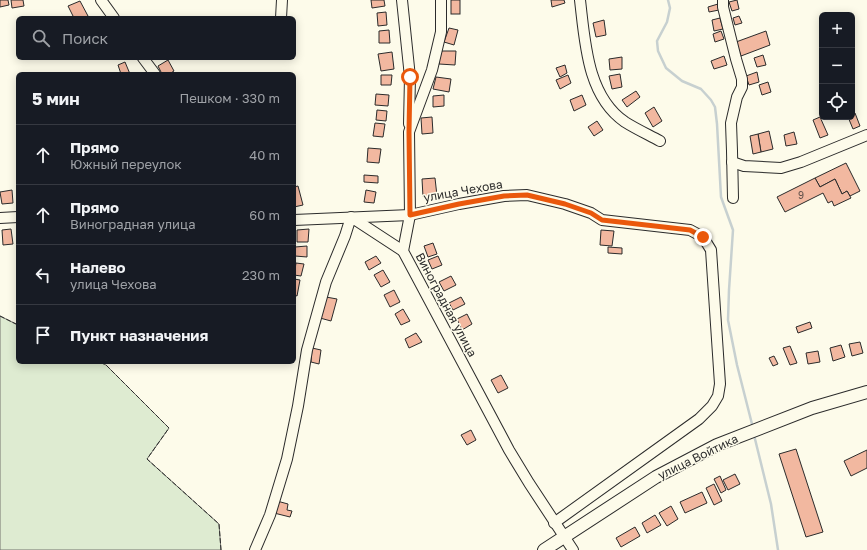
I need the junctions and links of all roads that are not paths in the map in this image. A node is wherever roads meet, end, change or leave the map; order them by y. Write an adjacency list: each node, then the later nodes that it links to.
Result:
1 (101, 0): 7 (street)
2 (282, 0): 8 (street)
3 (402, 0): 11 (street)
4 (441, 0): 11 (street, Виноградная улица)
5 (580, 0): 13 (street)
6 (723, 0): 14 (street)
7 (113, 16)
8 (281, 16)
9 (144, 60): 10 (street)
10 (154, 72)
11 (409, 132): 16 (street, Виноградная улица)
12 (867, 135): 14 (street)
13 (660, 141)
14 (732, 162): 15 (street)
15 (733, 198)
16 (410, 215): 18 (street, улица Чехова); 21 (street, Виноградная улица); 23 (street, улица Чехова)
17 (16, 217): 19 (street)
18 (350, 217): 20 (street, улица Чехова); 21 (street); 25 (street)
19 (0, 218)
20 (296, 220)
21 (403, 251): 23 (street, Виноградная улица)
22 (867, 392): 24 (main road, улица Войтика)
23 (554, 523): 24 (street, Виноградная улица)
24 (563, 537): 26 (main road, улица Войтика); 27 (street, Виноградная улица)
25 (255, 550)
26 (544, 550)
27 (573, 550)

